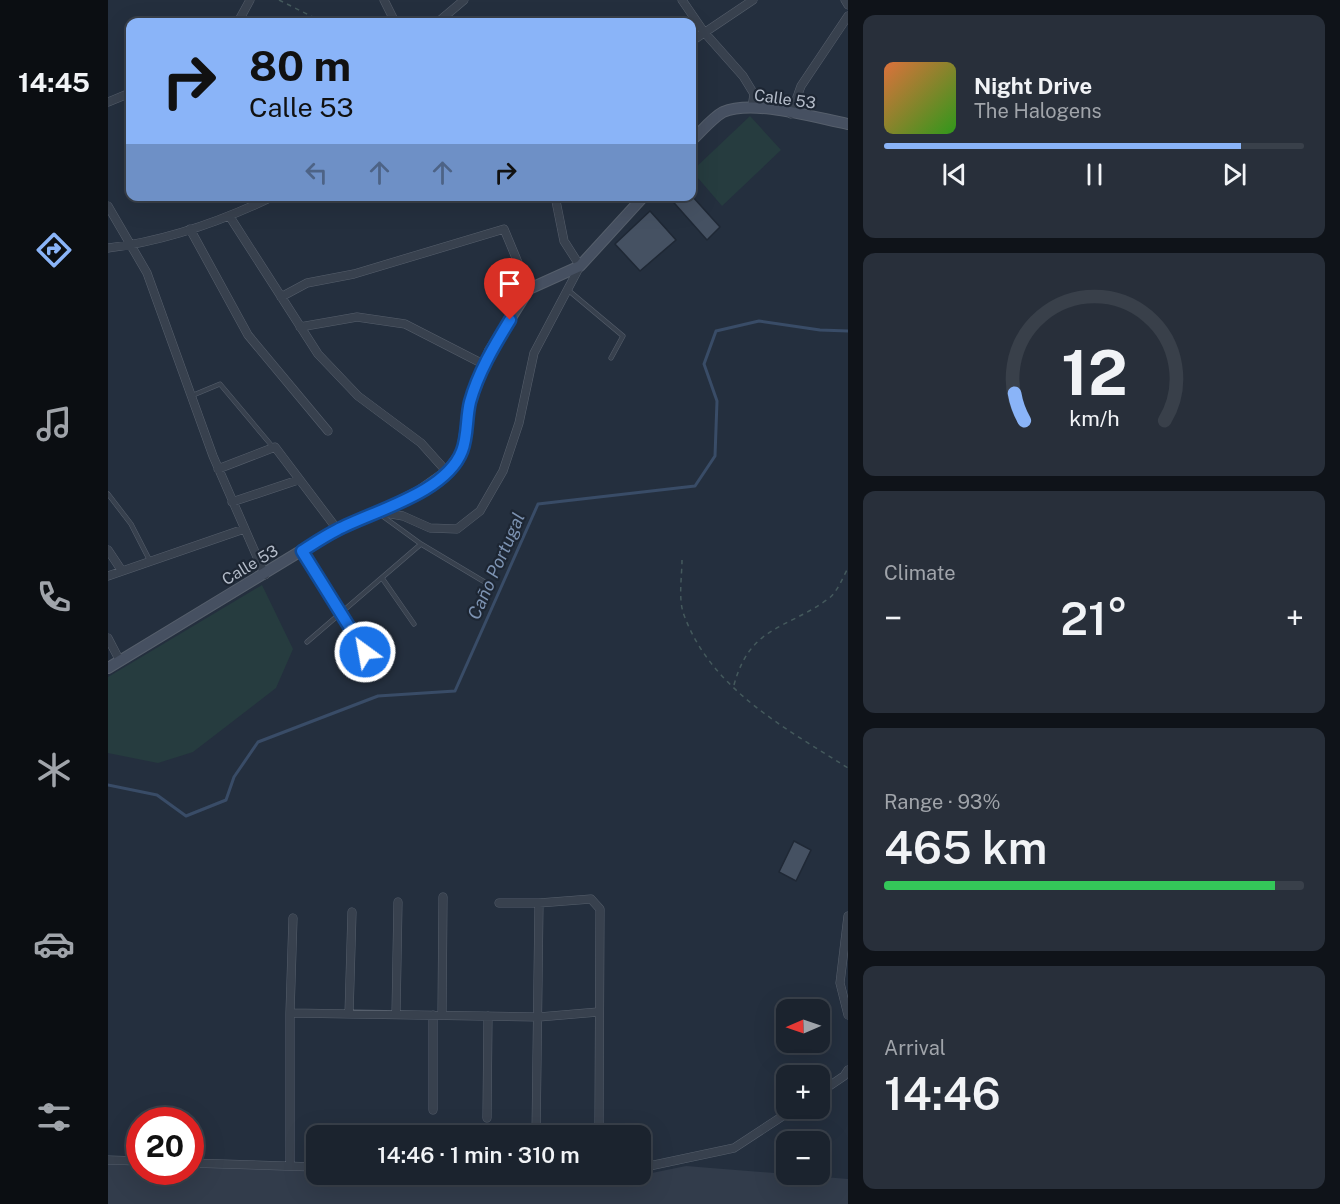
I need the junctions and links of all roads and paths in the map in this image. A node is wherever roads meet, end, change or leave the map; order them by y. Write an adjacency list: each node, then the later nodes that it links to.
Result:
1 (250, 0): 10 (street)
2 (279, 0): 11 (path)
3 (384, 0): 12 (street)
4 (682, 0): 14 (street)
5 (753, 0): 16 (street)
6 (845, 0): 8 (street)
7 (461, 1): 13 (street)
8 (848, 5)
9 (848, 16): 21 (street)
10 (240, 18)
11 (315, 18)
12 (393, 18)
13 (442, 18)
14 (694, 18)
15 (696, 20): 16 (street)
16 (704, 32): 17 (street); 20 (street)
17 (696, 38)
18 (126, 95): 19 (street)
19 (108, 102)
20 (752, 108): 21 (street, Calle 53); 23 (street, Calle 53)
21 (791, 114): 22 (street, Calle 53)
22 (848, 124)
23 (696, 136)
24 (264, 201): 28 (street)
25 (556, 201): 32 (street)
26 (639, 201): 32 (street)
27 (108, 206): 30 (street)
28 (230, 217): 29 (street); 35 (street)
29 (190, 229): 30 (street); 40 (street)
30 (132, 245): 31 (street); 39 (street)
31 (108, 248)
32 (580, 266): 33 (street); 34 (street)
33 (529, 289): 35 (street); 38 (street, Calle 53)
34 (567, 289): 37 (lane); 47 (street)
35 (281, 297): 36 (street)
36 (300, 327): 38 (street); 43 (street)
37 (610, 358)
38 (485, 365): 43 (street, Calle 53)
39 (191, 396): 41 (lane); 42 (street)
40 (328, 431)
41 (272, 446): 42 (street); 44 (street)
42 (218, 469): 46 (street)
43 (447, 472): 47 (street, Calle 53)
44 (298, 480): 46 (street); 49 (street)
45 (108, 494): 54 (lane)
46 (232, 502): 48 (street)
47 (379, 512): 49 (street, Calle 53); 50 (lane)
48 (244, 529): 54 (street); 57 (street)
49 (337, 529): 52 (street, Calle 53)
50 (421, 544): 59 (lane); 60 (lane)
51 (108, 550): 56 (street)
52 (302, 551): 57 (street, Calle 53); 61 (lane)
53 (682, 560): 68 (path)
54 (150, 562): 56 (street)
55 (848, 568): 68 (path)
56 (122, 571): 58 (street)
57 (265, 575): 66 (street, Calle 53)
58 (108, 576)
59 (382, 578): 61 (lane); 62 (lane)
60 (488, 584)
61 (340, 614): 64 (lane); 65 (lane)
62 (414, 624)
63 (108, 638): 66 (street)
64 (307, 642)
65 (365, 652)
66 (120, 661): 67 (street, Calle 53)
67 (108, 668)
68 (734, 686): 69 (path)
69 (848, 768)
70 (443, 897): 81 (street)
71 (398, 902): 80 (street)
72 (499, 903): 73 (street)
73 (539, 903): 78 (street); 84 (street)
74 (352, 912): 79 (street)
75 (848, 916): 82 (street)
76 (293, 918): 77 (street)
77 (290, 1012): 79 (street); 95 (street)
78 (598, 1012): 84 (street); 90 (street)
79 (349, 1014): 80 (street)
80 (396, 1014): 81 (street)
81 (438, 1015): 83 (street); 87 (street)
82 (848, 1015)
83 (488, 1016): 84 (street); 88 (street)
84 (539, 1017): 91 (street)
85 (848, 1070): 86 (street)
86 (830, 1086)
87 (433, 1110)
88 (487, 1118)
89 (778, 1119): 96 (street)
90 (599, 1124)
91 (536, 1125)
92 (108, 1160): 93 (street)
93 (126, 1161)
94 (204, 1163): 95 (street)
95 (290, 1166): 97 (street)
96 (651, 1166)
97 (306, 1167)

